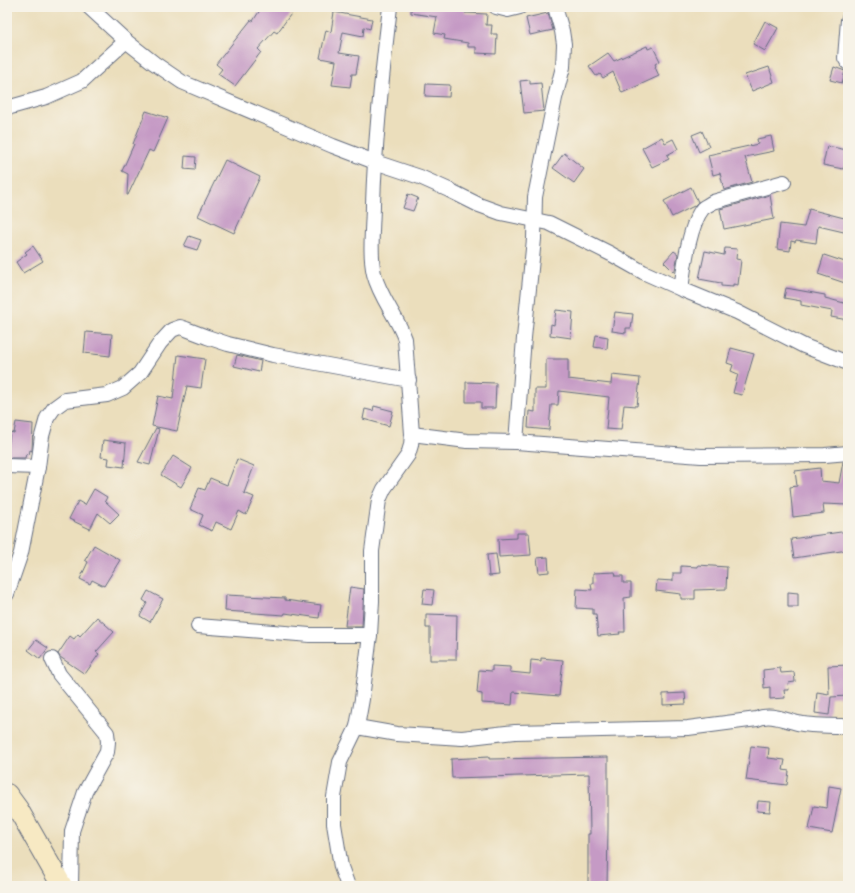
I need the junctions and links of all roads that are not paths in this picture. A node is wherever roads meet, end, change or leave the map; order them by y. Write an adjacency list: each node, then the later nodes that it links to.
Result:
1 (89, 7): 7 (street)
2 (390, 7): 10 (street)
3 (496, 7): 4 (street)
4 (520, 7)
5 (556, 7): 12 (street)
6 (848, 20): 8 (street)
7 (126, 41): 9 (street); 10 (street)
8 (848, 63)
9 (7, 108)
10 (374, 162): 12 (street); 15 (street)
11 (784, 182): 13 (street)
12 (534, 219): 13 (street); 17 (street)
13 (681, 289): 14 (street)
14 (848, 363)
15 (409, 380): 16 (street); 20 (street)
16 (412, 434): 17 (street); 23 (street)
17 (516, 442): 18 (street)
18 (848, 453)
19 (7, 466): 20 (street)
20 (38, 467): 21 (street)
21 (7, 594)
22 (198, 626): 23 (street)
23 (370, 635): 26 (street)
24 (52, 659): 29 (street)
25 (848, 726): 26 (street)
26 (357, 727): 30 (street)
27 (7, 794): 28 (street)
28 (62, 886)
29 (70, 886)
30 (348, 886)

